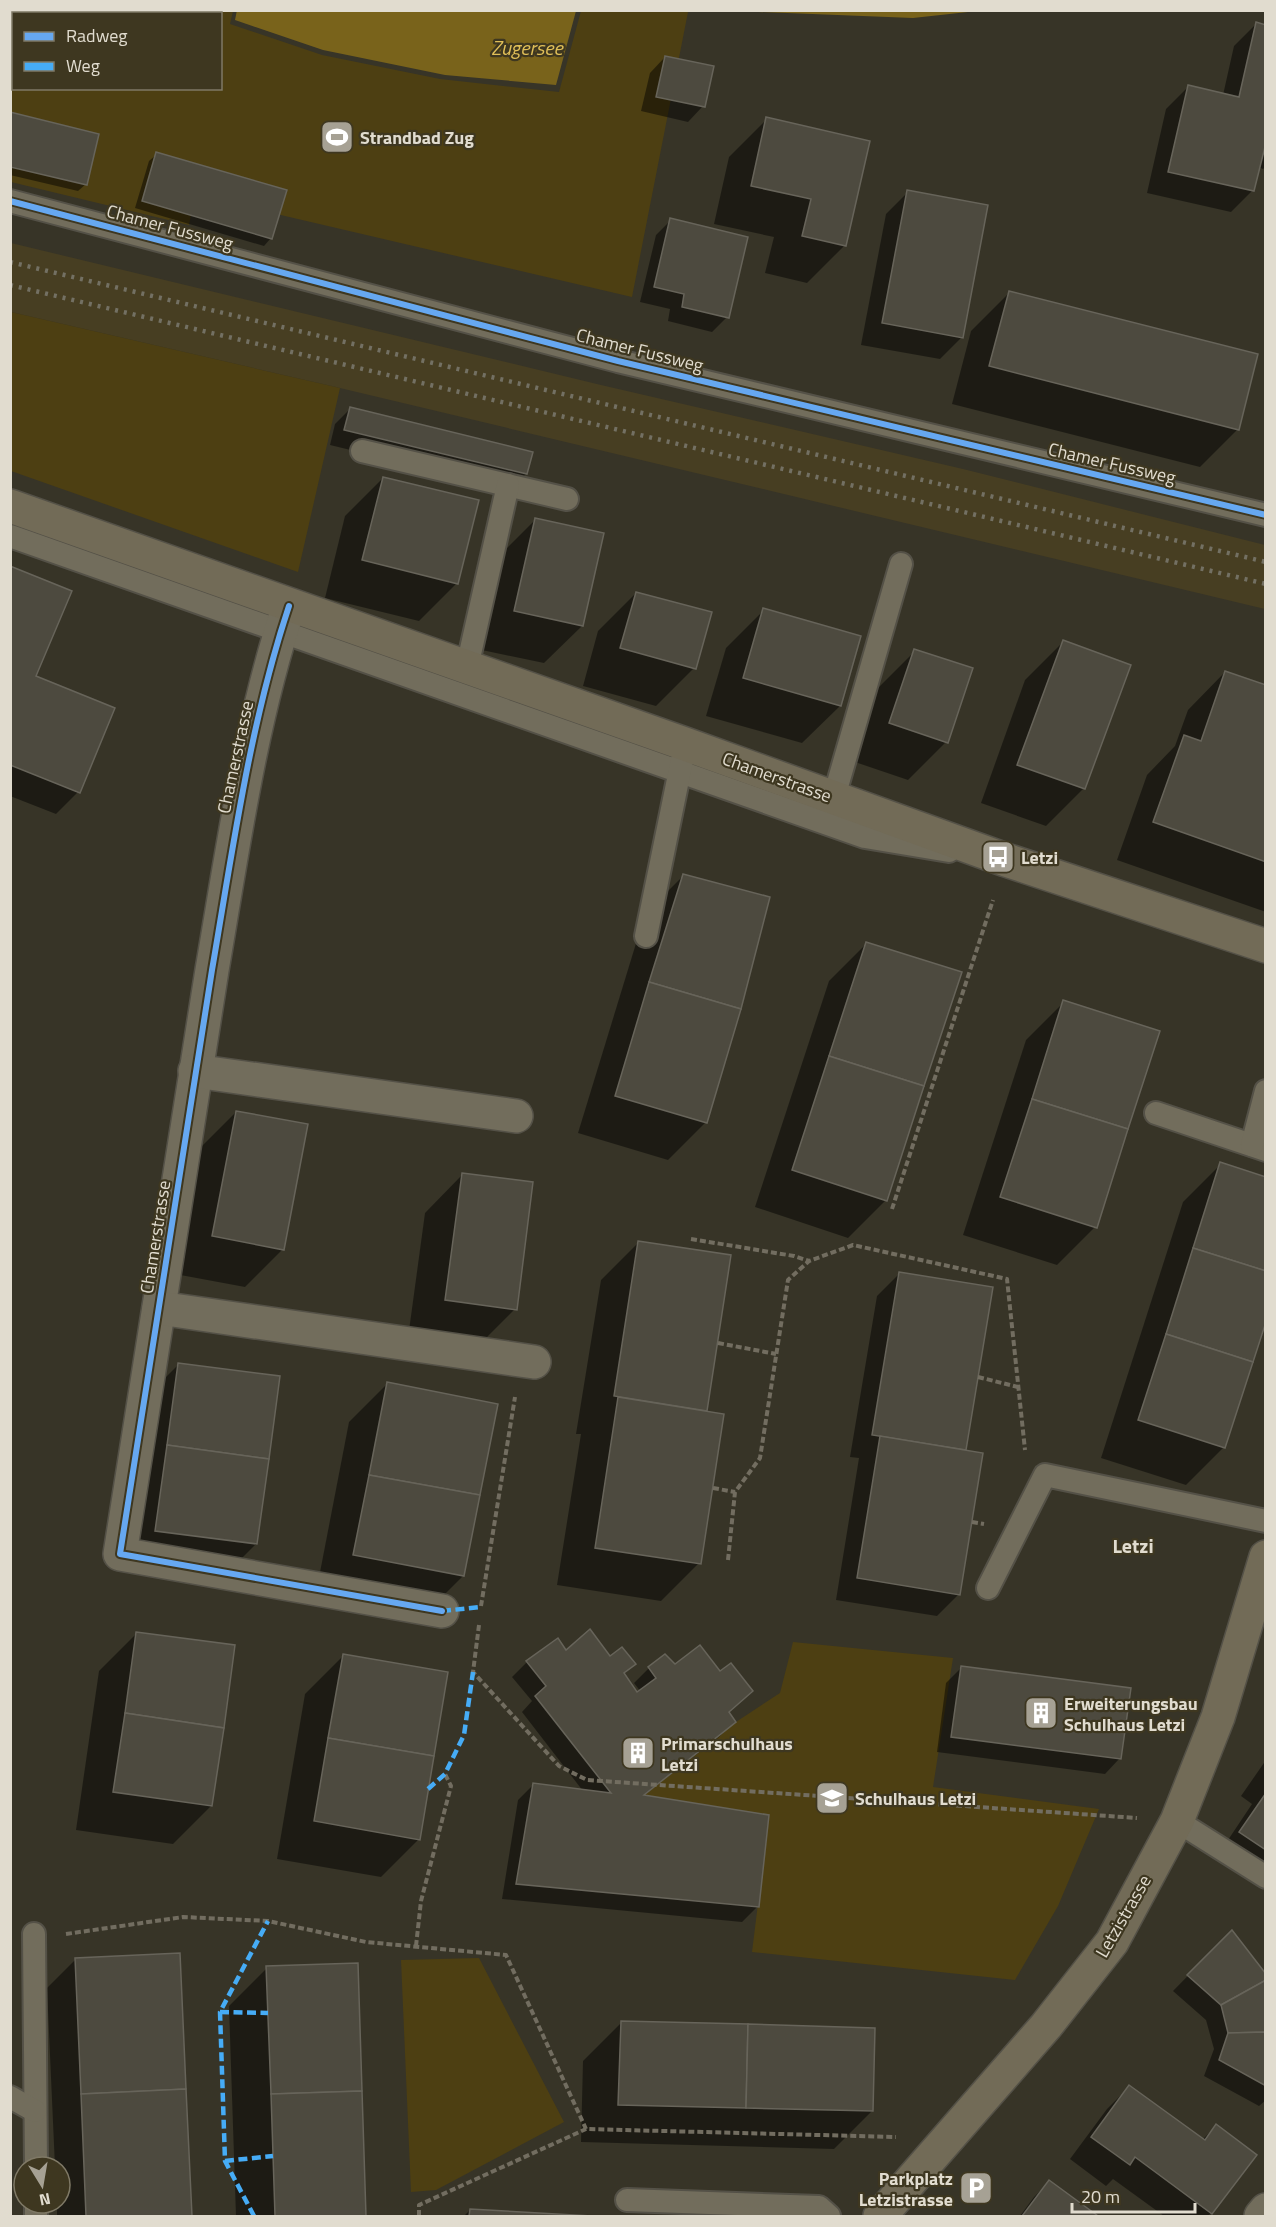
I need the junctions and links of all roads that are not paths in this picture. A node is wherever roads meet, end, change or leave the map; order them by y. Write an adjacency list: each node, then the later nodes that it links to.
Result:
1 (10, 201): 6 (lane, Chamer Fussweg)
2 (362, 452): 3 (lane)
3 (508, 485): 4 (lane); 10 (lane)
4 (567, 499)
5 (10, 506): 9 (main road, Chamerstrasse)
6 (1266, 515)
7 (10, 536): 9 (lane)
8 (901, 564): 12 (lane)
9 (285, 619): 10 (main road, Chamerstrasse); 11 (lane); 16 (street, Chamerstrasse)
10 (466, 667): 11 (main road, Chamerstrasse)
11 (682, 759): 12 (main road, Chamerstrasse); 13 (lane); 14 (lane)
12 (834, 798): 13 (main road, Chamerstrasse)
13 (1006, 860): 15 (main road, Chamerstrasse)
14 (646, 936)
15 (1266, 946)
16 (195, 1071): 19 (street); 21 (street, Chamerstrasse)
17 (1266, 1091): 20 (lane)
18 (1156, 1113): 20 (lane)
19 (516, 1116)
20 (1259, 1147)
21 (159, 1308): 22 (street, Chamerstrasse); 26 (street, Chamerstrasse)
22 (527, 1362)
23 (1266, 1521): 25 (lane)
24 (1266, 1557): 27 (main road, Letzistrasse)
25 (988, 1588)
26 (442, 1611)
27 (1177, 1821): 28 (lane); 36 (main road, Letzistrasse)
28 (1266, 1877)
29 (34, 1934): 31 (lane)
30 (10, 2097): 31 (lane)
31 (36, 2111): 32 (lane)
32 (36, 2155)
33 (627, 2200): 35 (lane)
34 (1266, 2210): 37 (street)
35 (829, 2217)
36 (880, 2217)
37 (1261, 2217)

